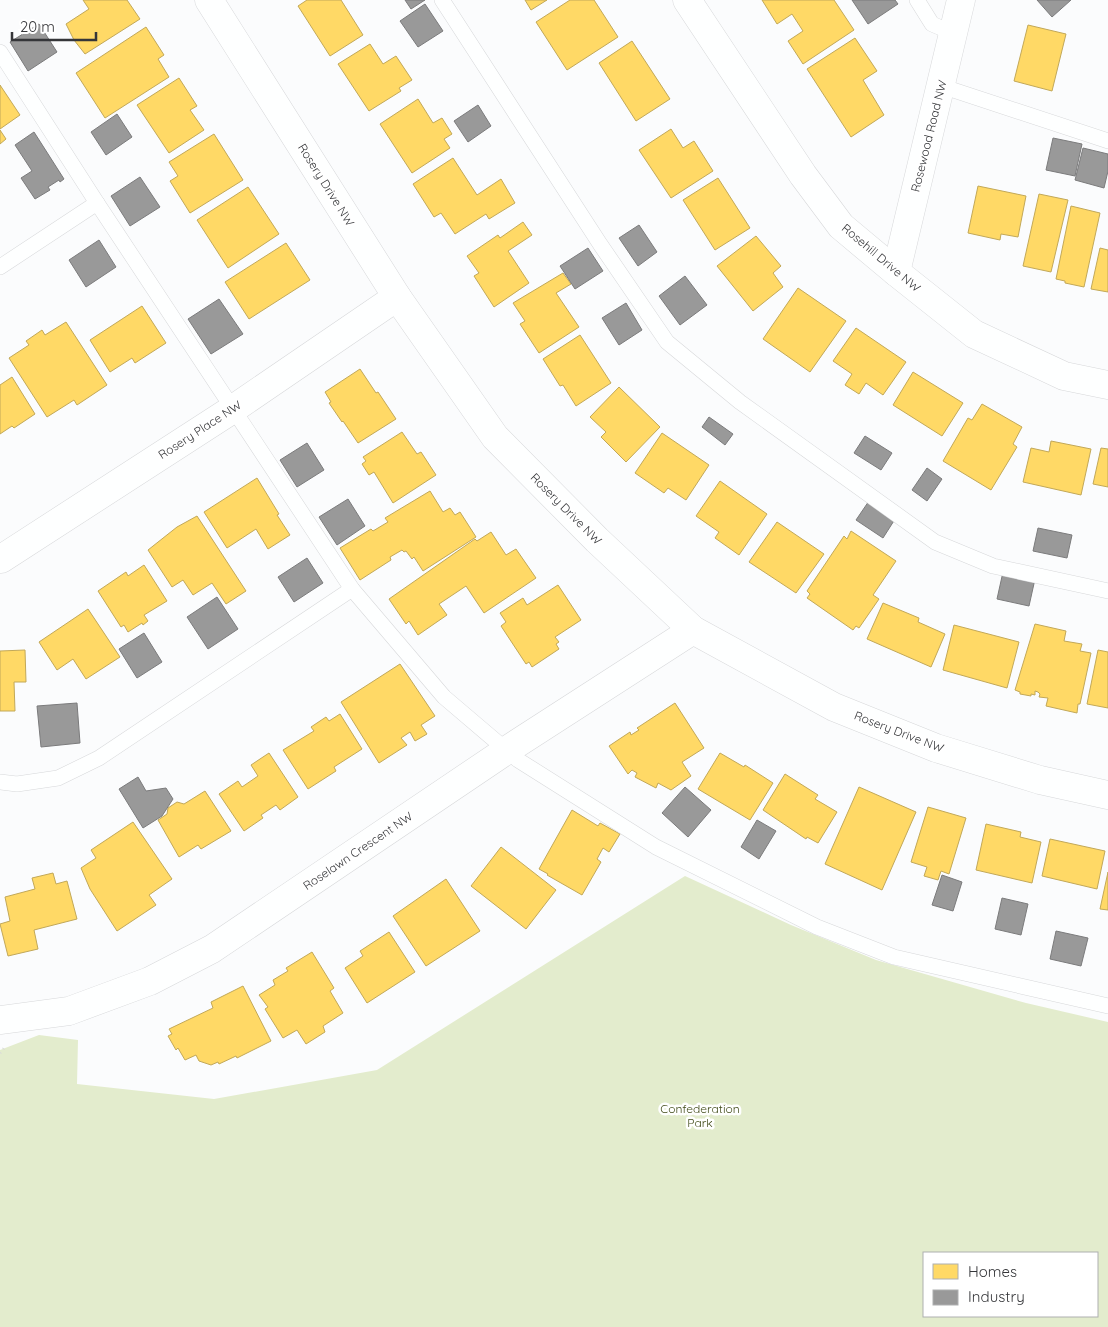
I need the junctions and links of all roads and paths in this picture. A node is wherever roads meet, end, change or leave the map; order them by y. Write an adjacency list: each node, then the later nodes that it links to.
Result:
1 (209, 0): 13 (street, Rosery Drive NW)
2 (442, 0): 18 (lane)
3 (687, 0): 12 (street, Rosehill Drive NW)
4 (916, 0): 6 (lane)
5 (962, 0): 6 (street, Rosewood Road NW)
6 (954, 33): 8 (street, Rosewood Road NW)
7 (0, 52): 10 (lane)
8 (941, 86): 9 (lane); 12 (street, Rosewood Road NW)
9 (1108, 141)
10 (97, 203): 11 (lane); 15 (lane)
11 (0, 267)
12 (896, 272): 14 (street, Rosehill Drive NW)
13 (397, 297): 15 (street, Rosery Place NW); 19 (street, Rosery Drive NW)
14 (1108, 385)
15 (234, 409): 16 (street, Rosery Place NW); 17 (lane)
16 (0, 559)
17 (352, 589): 20 (lane); 21 (lane)
18 (1108, 591)
19 (694, 630): 20 (street, Roselawn Crescent NW); 22 (street, Rosery Drive NW)
20 (507, 750): 23 (lane); 24 (street, Roselawn Crescent NW)
21 (0, 782)
22 (1108, 795)
23 (1108, 1006)
24 (0, 1020)

